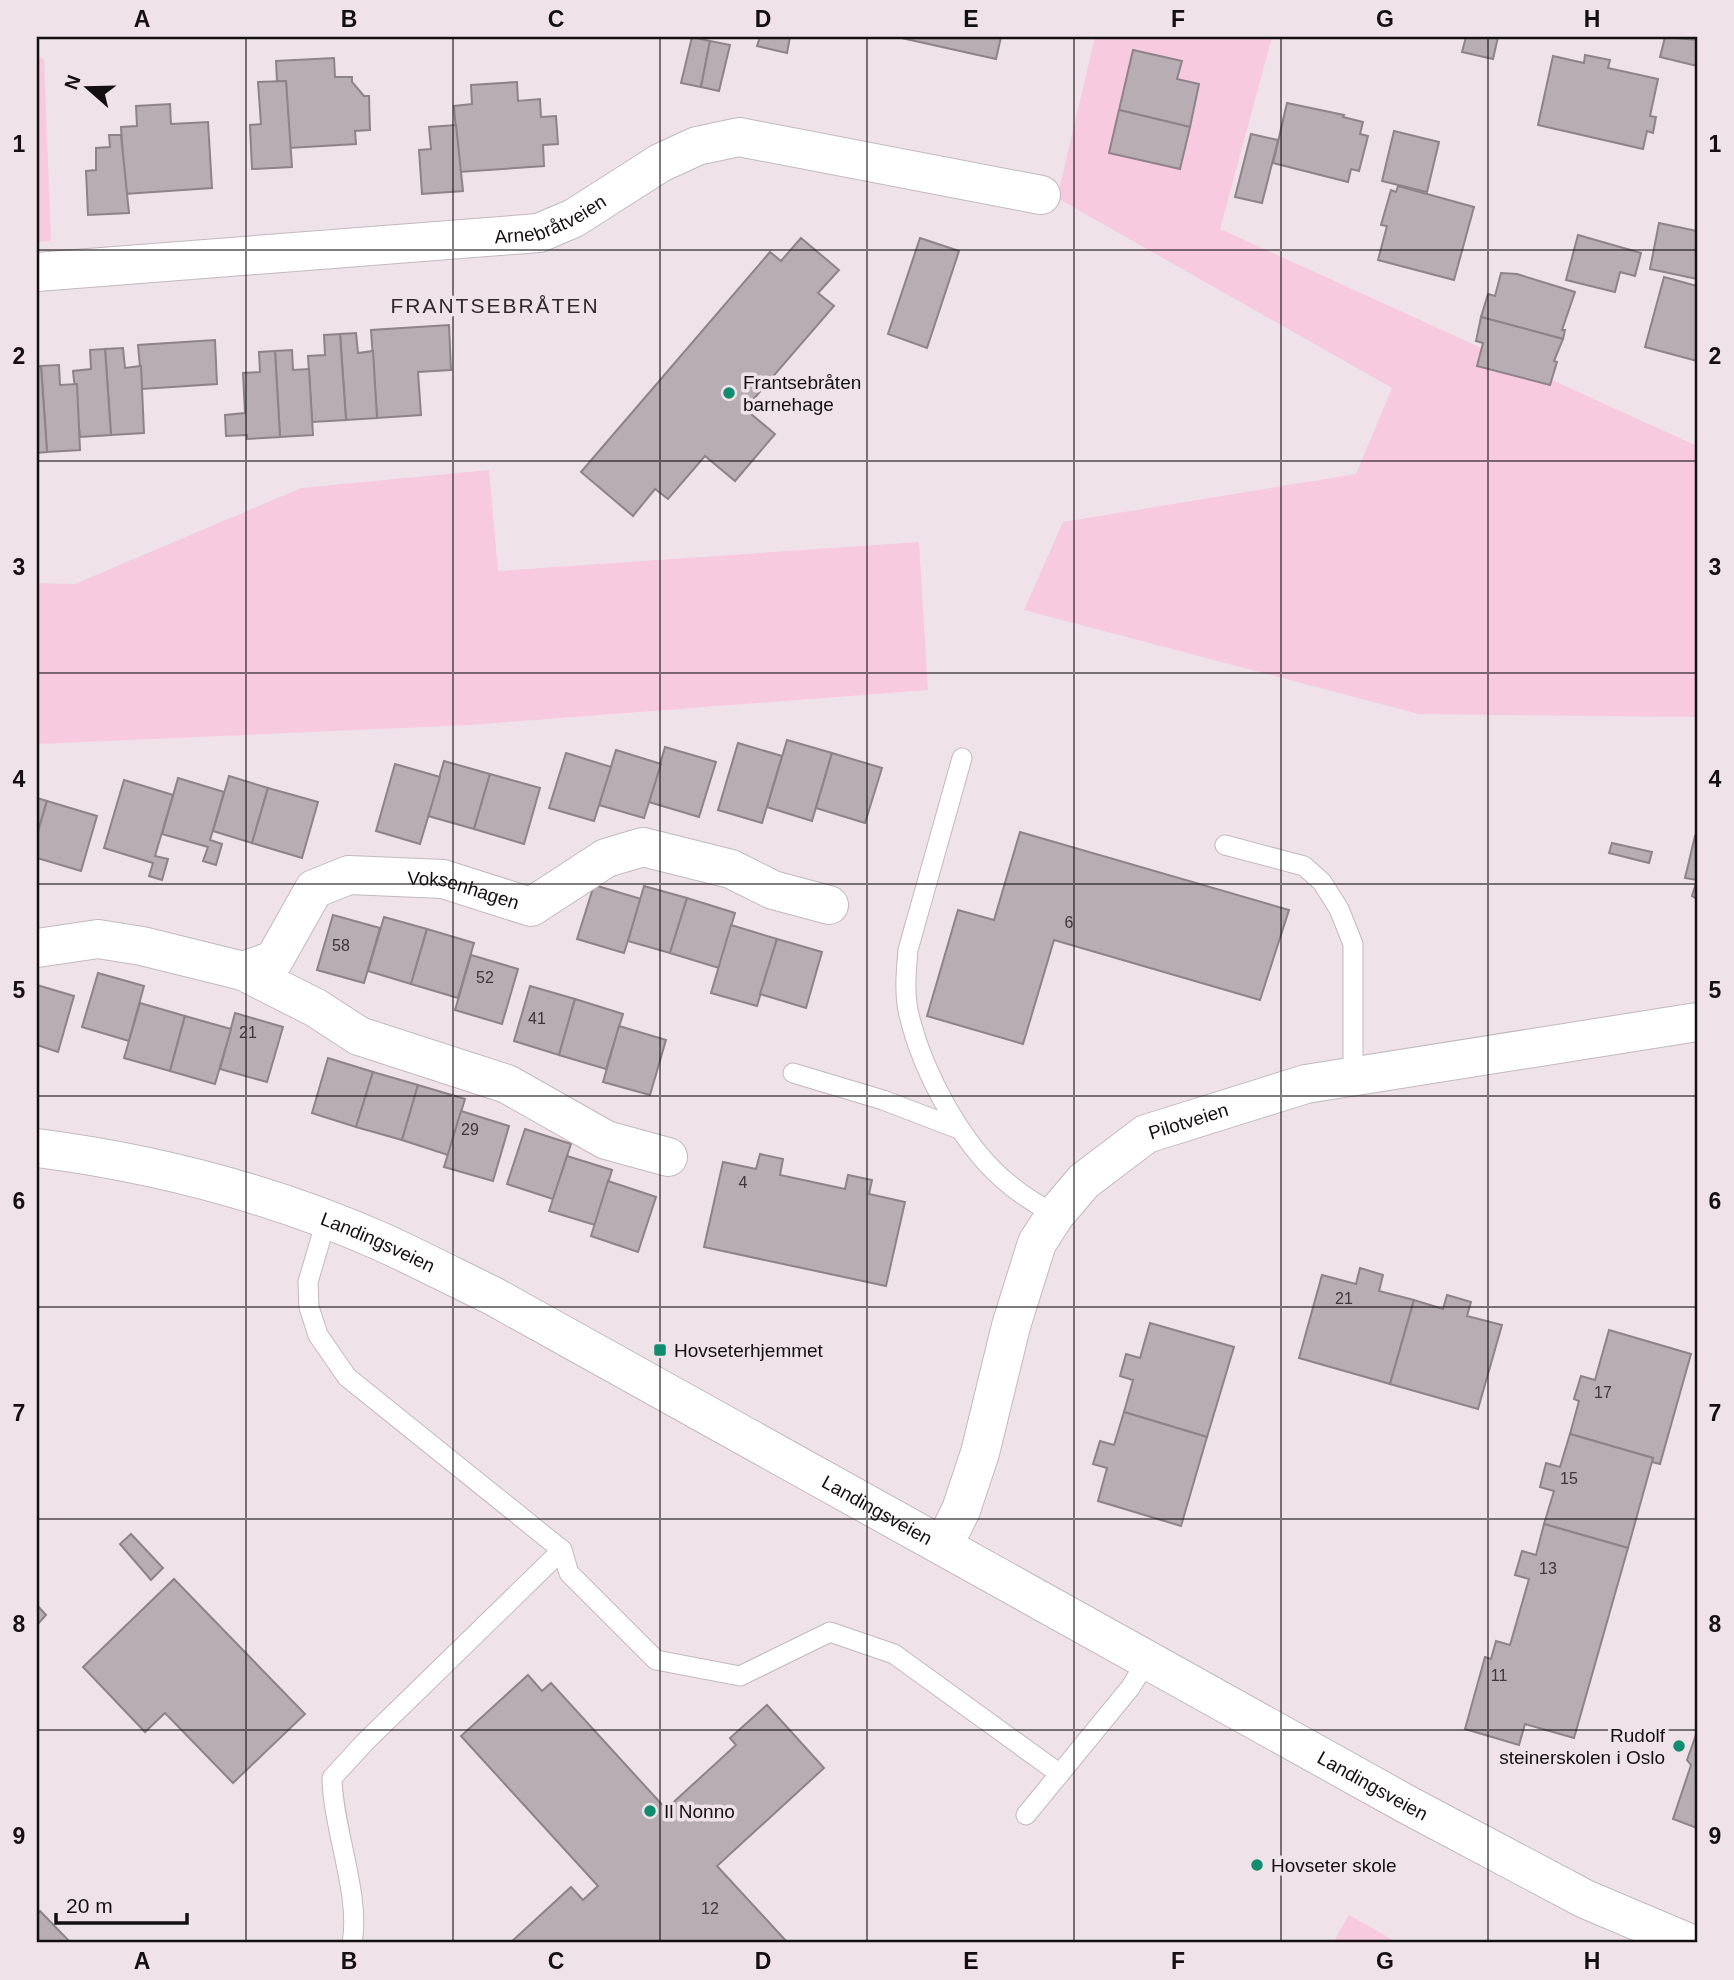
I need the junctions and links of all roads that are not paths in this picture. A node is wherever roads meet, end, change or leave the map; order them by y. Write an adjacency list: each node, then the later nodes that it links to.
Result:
1 (1041, 195): 2 (street, Arnebråtveien)
2 (37, 272)
3 (962, 758): 11 (lane)
4 (1225, 845): 10 (lane)
5 (829, 905): 7 (street, Voksenhagen)
6 (37, 948): 7 (street)
7 (243, 971): 13 (street)
8 (1697, 1022): 10 (street, Pilotveien)
9 (793, 1073): 11 (lane)
10 (1353, 1076): 14 (street, Pilotveien)
11 (959, 1129): 14 (lane)
12 (37, 1148): 15 (street, Landingsveien)
13 (668, 1157)
14 (1055, 1215): 16 (street, Pilotveien)
15 (326, 1221): 16 (street, Landingsveien); 17 (lane)
16 (943, 1546): 18 (street, Landingsveien)
17 (562, 1550): 19 (lane); 21 (lane)
18 (1147, 1661): 19 (lane); 22 (street, Landingsveien)
19 (1060, 1774): 20 (lane)
20 (1026, 1815)
21 (352, 1943)
22 (1689, 1943)

